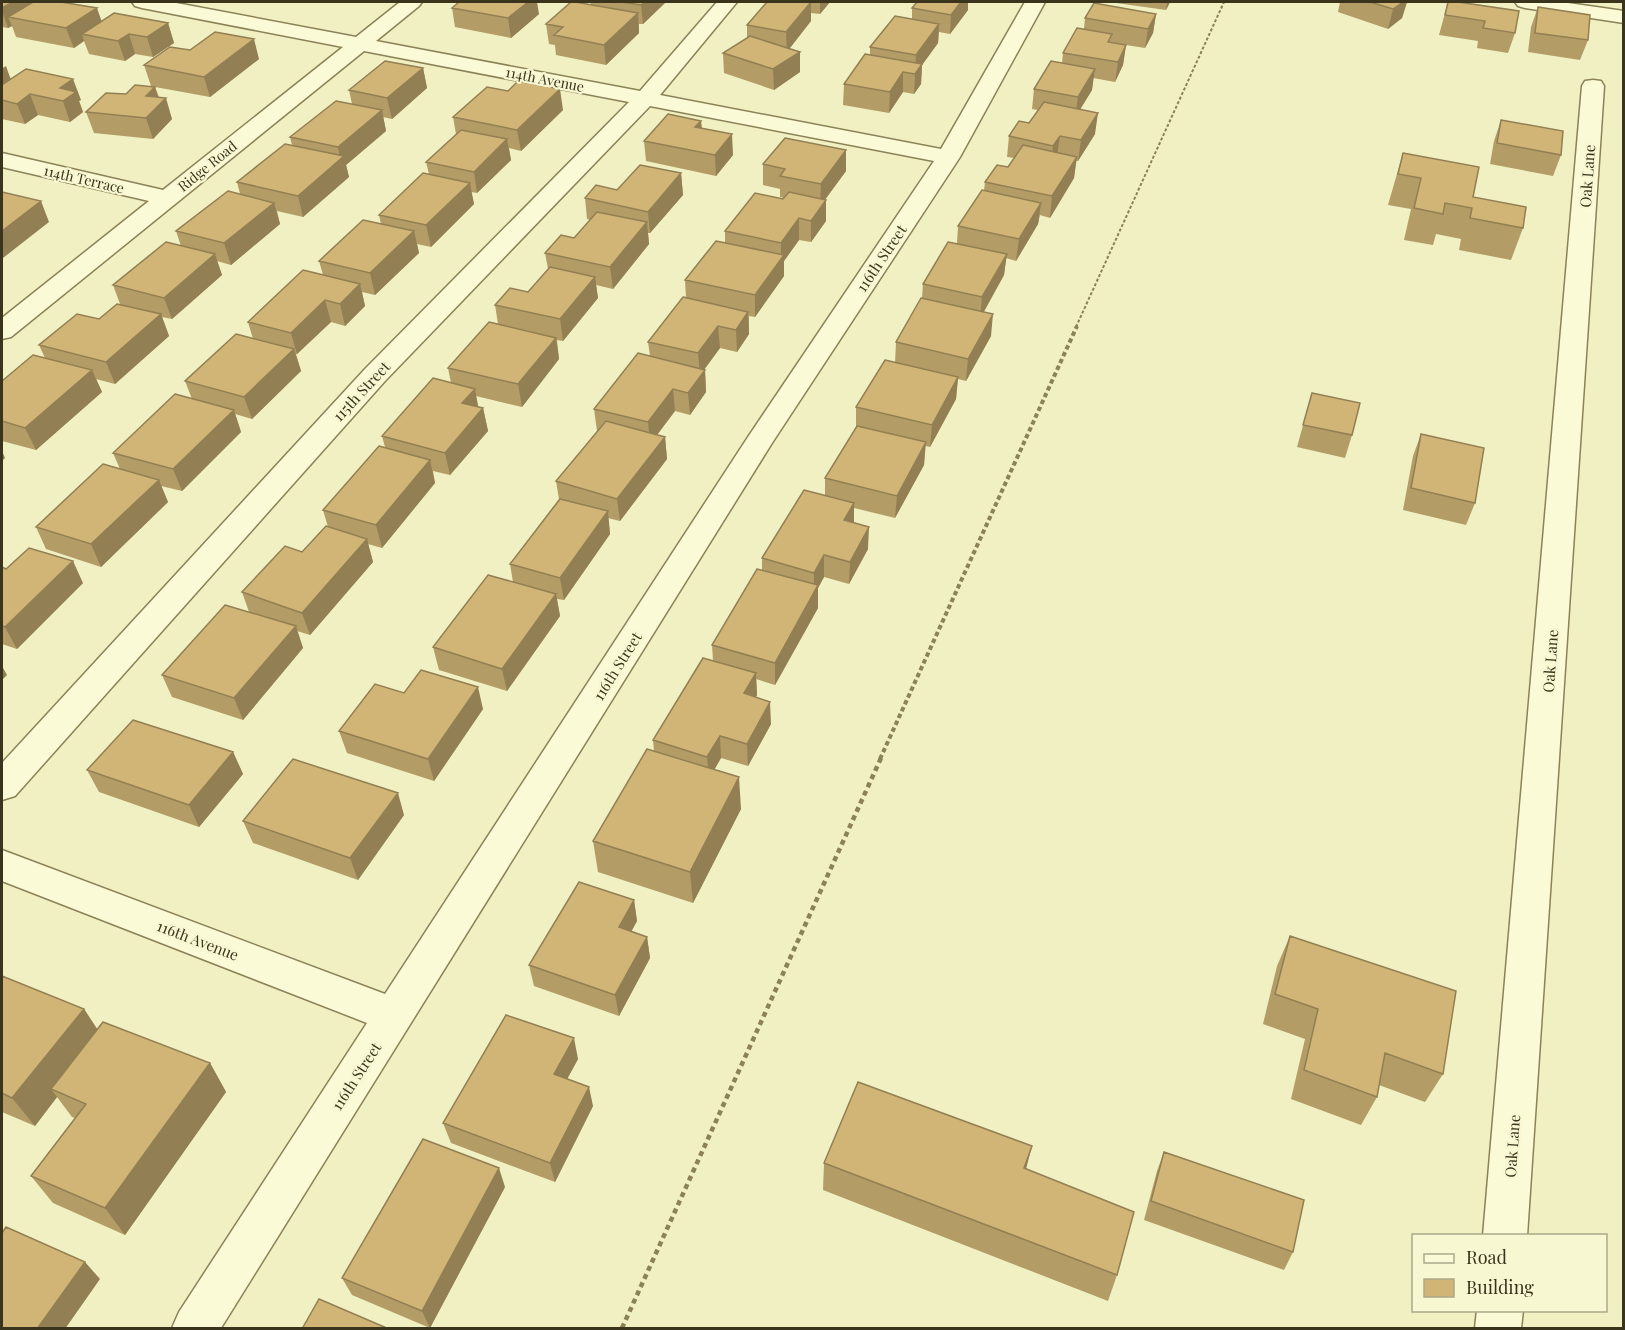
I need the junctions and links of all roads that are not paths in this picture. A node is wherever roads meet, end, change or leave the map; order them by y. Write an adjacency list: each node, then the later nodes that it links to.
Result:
1 (142, 2): 7 (street, 114th Avenue)
2 (412, 2): 7 (street, Ridge Road)
3 (727, 2): 9 (street, 115th Street)
4 (1035, 2): 10 (street, 116th Street)
5 (1525, 2): 6 (street)
6 (1623, 17)
7 (361, 43): 9 (street, 114th Avenue); 12 (street, Ridge Road)
8 (1593, 86): 17 (street, Oak Lane)
9 (645, 99): 10 (street, 114th Avenue); 14 (street, 115th Street)
10 (948, 157): 16 (street, 116th Street)
11 (2, 160): 12 (street, 114th Terrace)
12 (167, 198): 13 (street, Ridge Road)
13 (2, 331)
14 (2, 786)
15 (2, 865): 16 (street, 116th Avenue)
16 (395, 1016): 19 (street, 116th Street)
17 (1505, 1234)
18 (1500, 1312): 20 (street)
19 (195, 1329)
20 (1498, 1329)

